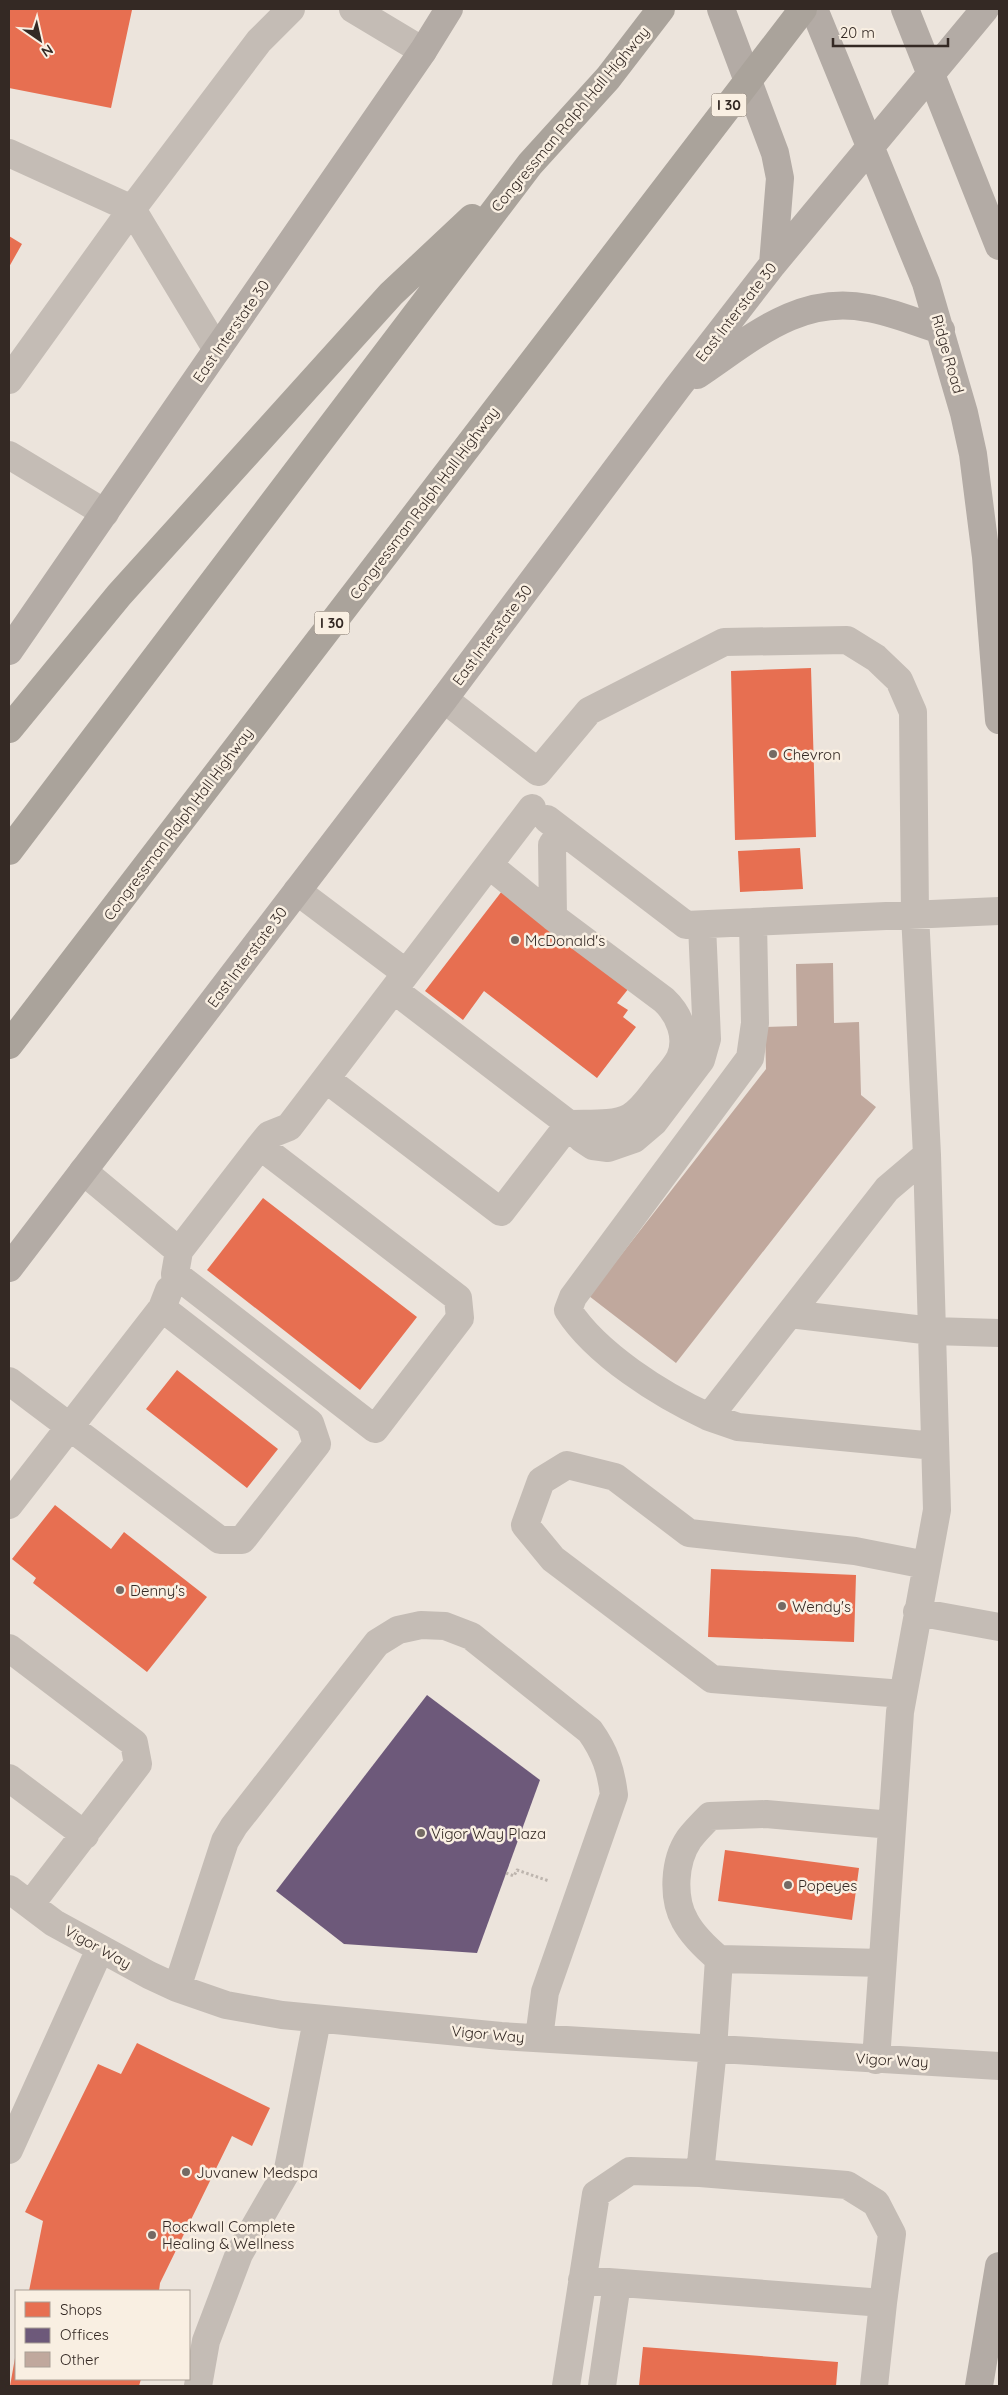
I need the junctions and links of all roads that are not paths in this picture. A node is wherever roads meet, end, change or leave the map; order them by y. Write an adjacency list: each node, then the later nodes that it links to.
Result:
1 (291, 9): 16 (street)
2 (353, 9): 11 (street)
3 (449, 9): 11 (main road, East Interstate 30)
4 (454, 9): 11 (main road)
5 (660, 9): 15 (highway, Congressman Ralph Hall Highway)
6 (721, 9): 18 (main road)
7 (803, 9): 42 (highway, Congressman Ralph Hall Highway / I 30)
8 (814, 9): 13 (main road, Ridge Road)
9 (905, 9): 12 (main road)
10 (985, 9): 12 (main road, East Interstate 30)
11 (423, 51): 20 (main road, East Interstate 30)
12 (930, 73): 13 (main road, East Interstate 30); 17 (main road)
13 (870, 148): 18 (main road, East Interstate 30); 19 (main road, Ridge Road)
14 (9, 153): 16 (street)
15 (530, 164): 29 (highway); 33 (highway, Congressman Ralph Hall Highway)
16 (132, 209): 20 (street); 21 (street)
17 (999, 246)
18 (773, 264): 22 (main road, East Interstate 30)
19 (941, 330): 22 (main road); 24 (main road, Ridge Road)
20 (217, 350): 25 (main road, East Interstate 30)
21 (9, 380)
22 (677, 388): 27 (main road, East Interstate 30)
23 (9, 455): 25 (street)
24 (989, 502): 28 (main road, Ridge Road)
25 (105, 513): 26 (main road, East Interstate 30)
26 (9, 651)
27 (444, 699): 30 (street); 35 (main road, East Interstate 30)
28 (999, 720)
29 (9, 729)
30 (538, 772): 31 (street); 37 (street)
31 (532, 808): 32 (street); 34 (street)
32 (562, 831): 38 (street); 40 (street)
33 (9, 851)
34 (488, 865): 38 (street); 41 (street)
35 (296, 892): 41 (street); 47 (main road, East Interstate 30)
36 (999, 911): 37 (street)
37 (915, 914): 39 (street); 46 (street)
38 (553, 916): 44 (street)
39 (753, 922): 40 (street); 55 (street)
40 (702, 925): 44 (street)
41 (400, 981): 43 (street); 44 (street)
42 (9, 1044)
43 (326, 1079): 44 (street); 45 (street)
44 (569, 1124)
45 (260, 1146): 48 (street); 48 (street)
46 (926, 1155): 51 (street); 52 (street)
47 (83, 1171): 48 (street); 49 (main road, East Interstate 30)
48 (177, 1263): 50 (street)
49 (9, 1268)
50 (162, 1308): 56 (street); 56 (street)
51 (790, 1314): 52 (street); 55 (street)
52 (932, 1331): 53 (street); 57 (street)
53 (999, 1333)
54 (9, 1381): 56 (street)
55 (709, 1417): 57 (street)
56 (70, 1426): 58 (street)
57 (936, 1446): 59 (street)
58 (9, 1505)
59 (926, 1565): 60 (street); 63 (street)
60 (917, 1612): 61 (street); 63 (street)
61 (999, 1627)
62 (9, 1648): 66 (street)
63 (903, 1694): 65 (street)
64 (9, 1778): 66 (street)
65 (892, 1825): 70 (street); 71 (street)
66 (85, 1835): 68 (street)
67 (9, 1888): 68 (street, Vigor Way)
68 (30, 1905): 69 (street, Vigor Way)
69 (100, 1949): 72 (street, Vigor Way); 78 (street)
70 (718, 1959): 71 (street); 75 (street)
71 (882, 1963): 76 (street)
72 (177, 1988): 73 (street, Vigor Way); 74 (street)
73 (318, 2020): 74 (street, Vigor Way); 84 (street)
74 (539, 2038): 75 (street, Vigor Way)
75 (713, 2049): 76 (street, Vigor Way); 79 (street)
76 (876, 2060): 77 (street, Vigor Way)
77 (999, 2066)
78 (9, 2150)
79 (700, 2173): 81 (street); 83 (street)
80 (999, 2266): 88 (main road)
81 (582, 2280): 82 (street); 85 (street)
82 (618, 2283): 83 (street); 86 (street)
83 (883, 2303): 87 (street)
84 (198, 2386)
85 (566, 2386)
86 (602, 2386)
87 (874, 2386)
88 (979, 2386)

